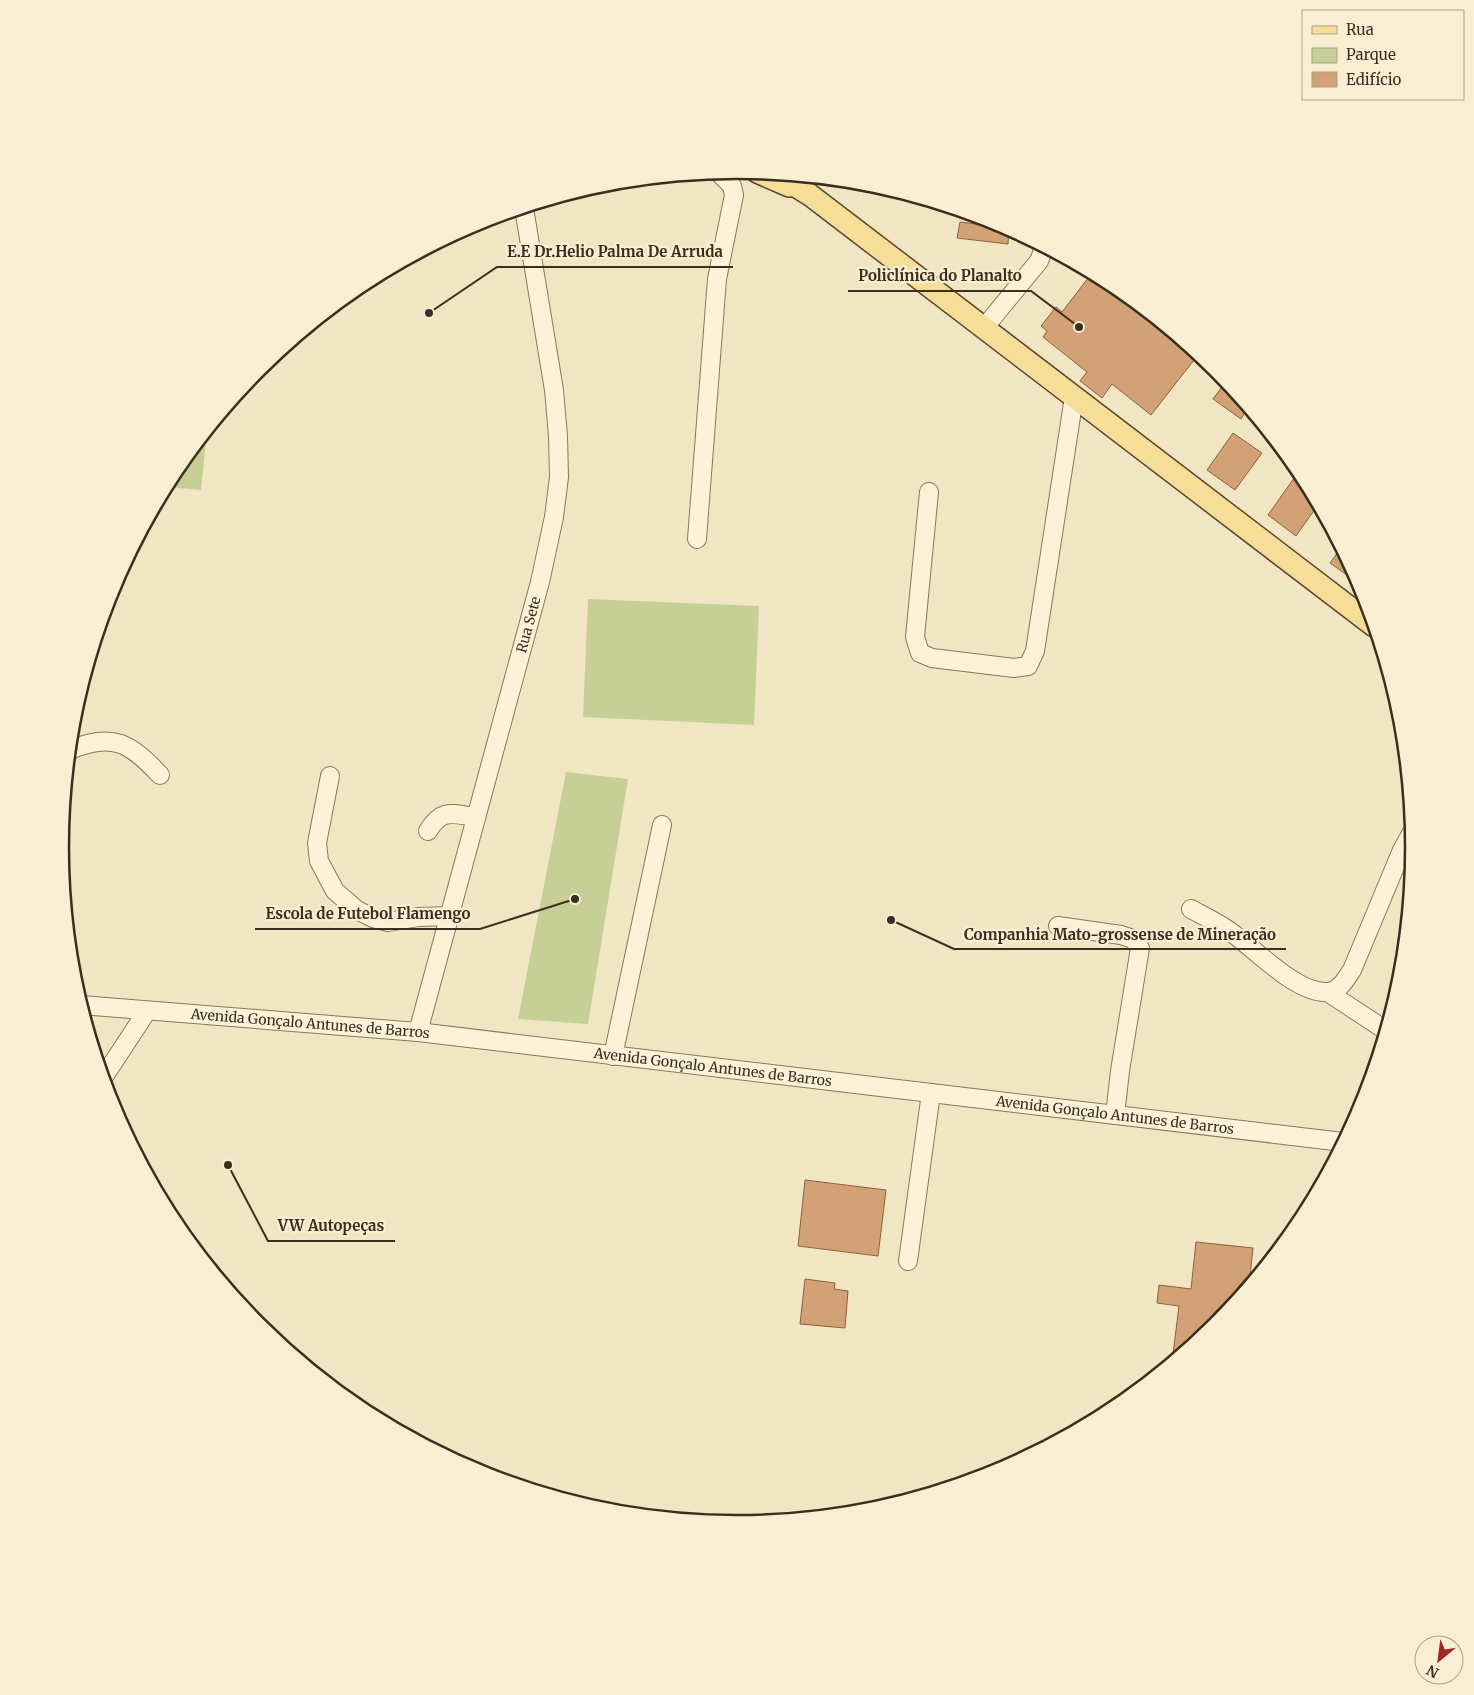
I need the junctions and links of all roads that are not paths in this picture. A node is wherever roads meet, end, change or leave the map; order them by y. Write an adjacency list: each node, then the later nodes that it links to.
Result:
1 (726, 180): 10 (street)
2 (777, 181): 4 (main road)
3 (790, 182): 4 (main road)
4 (810, 195): 7 (main road)
5 (525, 214): 15 (street, Rua Sete)
6 (1042, 253): 7 (street)
7 (984, 328): 8 (main road)
8 (1074, 397): 9 (street); 11 (main road)
9 (929, 492)
10 (697, 539)
11 (1364, 619)
12 (76, 747): 13 (street)
13 (160, 775)
14 (330, 776): 20 (street)
15 (476, 817): 17 (street); 20 (street, Rua Sete)
16 (662, 825): 27 (street)
17 (428, 831)
18 (1405, 861): 22 (street)
19 (1191, 909): 22 (street)
20 (449, 916): 26 (street, Rua Sete)
21 (1058, 926): 30 (street)
22 (1329, 993): 25 (street)
23 (89, 1006): 24 (street, Avenida Gonçalo Antunes de Barros)
24 (147, 1011): 26 (street, Avenida Gonçalo Antunes de Barros); 28 (street)
25 (1380, 1026)
26 (418, 1032): 27 (street, Avenida Gonçalo Antunes de Barros)
27 (613, 1056): 29 (street, Avenida Gonçalo Antunes de Barros)
28 (108, 1071)
29 (931, 1093): 30 (street, Avenida Gonçalo Antunes de Barros); 32 (street)
30 (1115, 1115): 31 (street, Avenida Gonçalo Antunes de Barros)
31 (1337, 1141)
32 (908, 1261)

